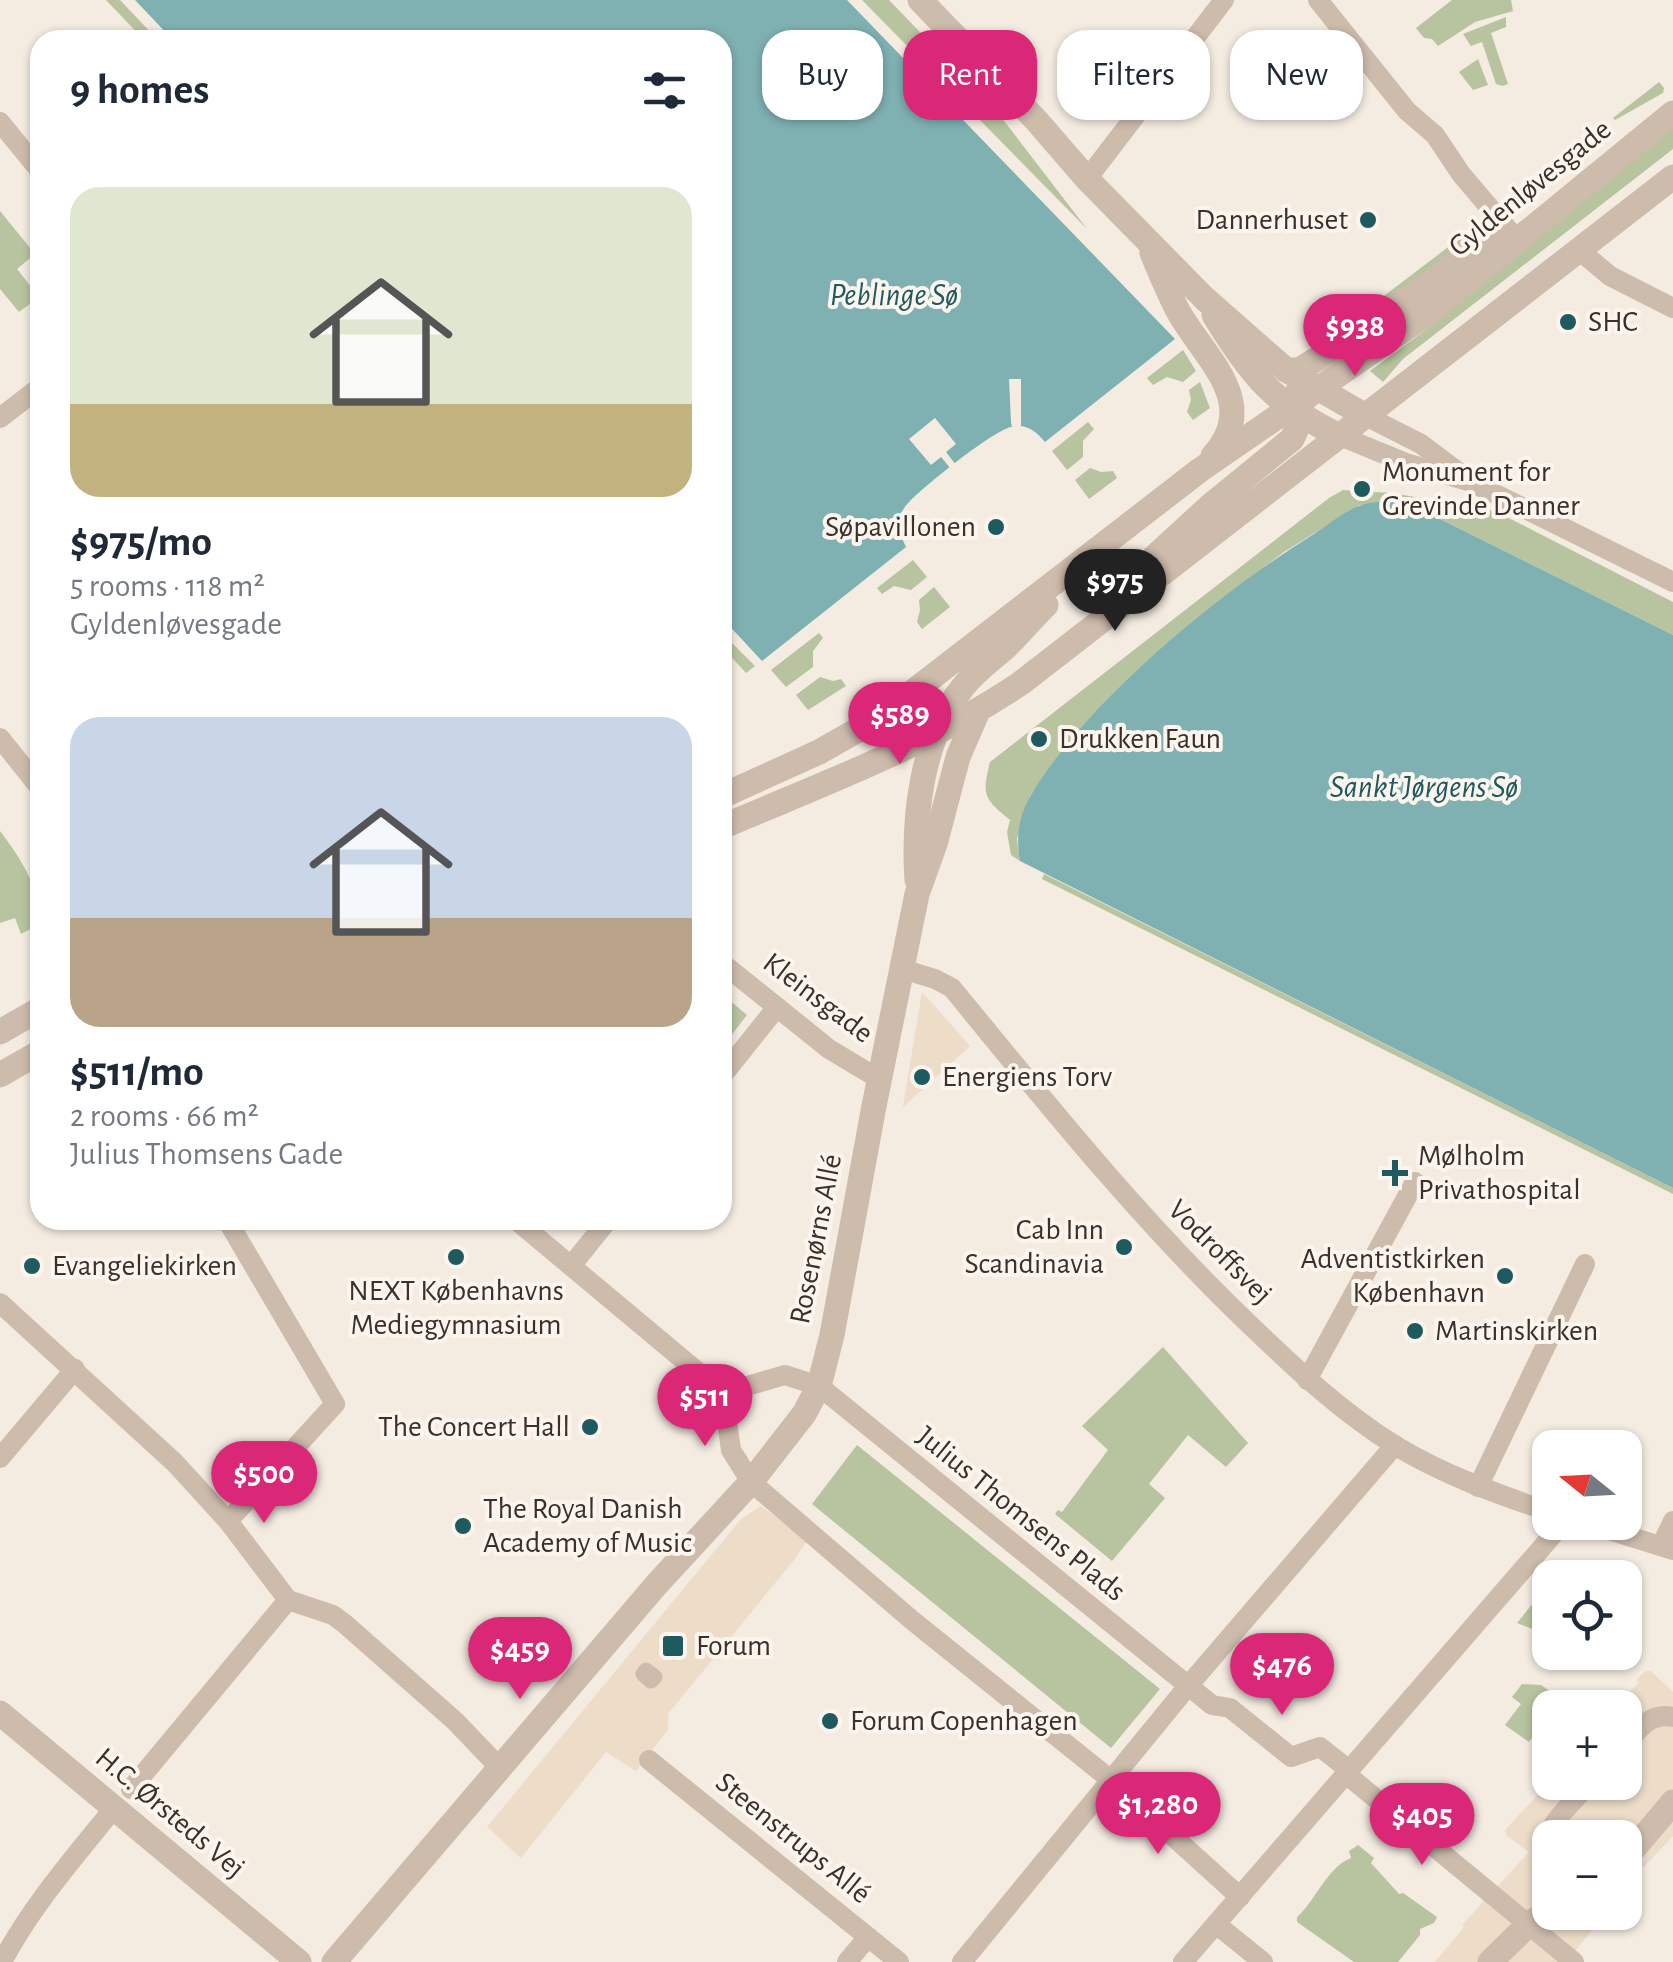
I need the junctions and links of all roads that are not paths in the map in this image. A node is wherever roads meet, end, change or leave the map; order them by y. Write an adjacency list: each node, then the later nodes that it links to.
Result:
1 (920, 0): 8 (street)
2 (1224, 0): 8 (street)
3 (1318, 0): 10 (street)
4 (1673, 113): 10 (street, Gyldenløvesgade)
5 (0, 122): 6 (street)
6 (30, 159)
7 (1673, 177): 11 (street)
8 (1087, 180): 9 (street)
9 (1145, 239): 12 (street); 20 (street)
10 (1517, 240): 14 (street); 16 (street, Gyldenløvesgade)
11 (1579, 250): 13 (street); 17 (street)
12 (1204, 298): 14 (street); 16 (street)
13 (1673, 308)
14 (1286, 370): 16 (street)
15 (30, 395): 18 (street)
16 (1303, 404): 17 (street); 19 (street); 20 (street, Gyldenløvesgade); 24 (street)
17 (1366, 416): 19 (street); 21 (street)
18 (0, 418)
19 (1340, 436): 21 (street); 24 (street)
20 (1200, 470): 22 (street, Gyldenløvesgade)
21 (1471, 482): 23 (street)
22 (1100, 546): 26 (street, Rosenørns Allé); 29 (street, Gyldenløvesgade)
23 (1673, 582)
24 (1064, 650): 25 (street)
25 (977, 714): 26 (street); 31 (street, Rosenørns Allé)
26 (936, 734): 30 (street); 31 (street, Rosenørns Allé)
27 (0, 738): 28 (street)
28 (30, 776)
29 (732, 791)
30 (732, 823)
31 (917, 894): 32 (street, Rosenørns Allé)
32 (902, 969): 40 (street, Rosenørns Allé); 49 (street, Vodroffsvej)
33 (732, 971): 34 (street, Kleinsgade)
34 (776, 1008): 38 (street); 40 (street, Kleinsgade)
35 (30, 1015): 36 (street)
36 (0, 1032)
37 (30, 1058): 39 (street)
38 (732, 1063)
39 (0, 1075)
40 (879, 1079): 50 (street, Rosenørns Allé)
41 (1415, 1182): 49 (street)
42 (234, 1230): 57 (street)
43 (528, 1230): 46 (street)
44 (600, 1230): 46 (street)
45 (1585, 1264): 55 (street)
46 (571, 1266): 51 (street)
47 (0, 1304): 48 (street)
48 (75, 1369): 53 (street); 57 (street)
49 (1307, 1380): 52 (street, Vodroffsvej)
50 (818, 1386): 51 (street); 54 (street, Rosenørns Allé); 63 (street, Julius Thomsens Plads)
51 (724, 1394): 54 (street)
52 (1395, 1445): 55 (street, Vodroffsvej); 63 (street)
53 (0, 1458)
54 (751, 1482): 68 (street, Rosenørns Allé); 70 (street)
55 (1478, 1487): 56 (street, Vodroffsvej)
56 (1532, 1506)
57 (228, 1521): 62 (street)
58 (1673, 1521): 61 (street)
59 (1548, 1540): 69 (street)
60 (1641, 1540): 61 (street)
61 (1667, 1548)
62 (288, 1600): 68 (street); 71 (street)
63 (1188, 1686): 69 (street, Julius Thomsens Plads); 70 (street)
64 (0, 1713): 71 (street, H.C. Ørsteds Vej)
65 (1673, 1717): 66 (street)
66 (1642, 1725)
67 (649, 1760): 81 (street, Steenstrups Allé)
68 (501, 1769): 84 (street, Rosenørns Allé)
69 (1347, 1772): 76 (street); 77 (street)
70 (1110, 1780): 76 (street); 87 (street)
71 (123, 1799): 82 (street); 83 (street, H.C. Ørsteds Vej)
72 (1575, 1800): 74 (street)
73 (1673, 1802): 75 (street)
74 (1558, 1820)
75 (1642, 1839)
76 (1240, 1897): 78 (street)
77 (1532, 1911)
78 (1216, 1924): 88 (street); 89 (street)
79 (1532, 1924): 90 (street)
80 (1550, 1930): 91 (street)
81 (868, 1936): 85 (street); 86 (street, Steenstrups Allé)
82 (2, 1962)
83 (299, 1962)
84 (334, 1962)
85 (847, 1962)
86 (899, 1962)
87 (962, 1962)
88 (1183, 1962)
89 (1263, 1962)
90 (1490, 1962)
91 (1574, 1962)

